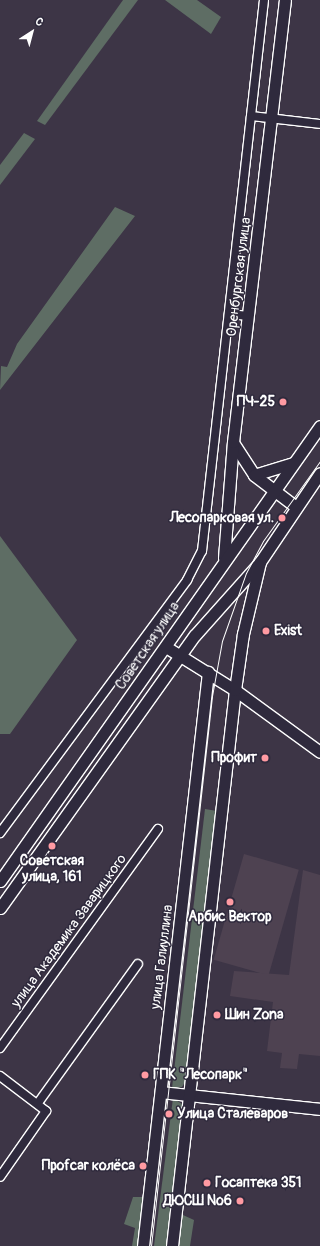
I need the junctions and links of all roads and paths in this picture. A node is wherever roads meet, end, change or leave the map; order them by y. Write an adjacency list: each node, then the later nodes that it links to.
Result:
1 (264, 0): 3 (street)
2 (285, 0): 4 (main road, Оренбургская улица)
3 (251, 116): 4 (street); 6 (street)
4 (273, 118): 5 (street); 7 (main road, Оренбургская улица)
5 (320, 124)
6 (229, 314): 7 (street); 23 (street)
7 (249, 316): 9 (main road, Оренбургская улица)
8 (320, 426): 10 (main road, Советская улица)
9 (233, 442): 12 (main road); 15 (main road, Оренбургская улица)
10 (293, 463): 12 (main road); 13 (main road, Советская улица)
11 (320, 473): 14 (main road)
12 (254, 475): 13 (main road)
13 (274, 490): 14 (main road); 15 (main road, Советская улица)
14 (296, 507): 16 (main road)
15 (224, 558): 17 (main road, Советская улица)
16 (260, 562): 18 (main road); 20 (main road)
17 (166, 647): 18 (main road); 24 (main road, Советская улица)
18 (181, 656): 19 (main road); 25 (main road)
19 (208, 672): 20 (main road); 29 (main road, улица Галиуллина)
20 (236, 690): 21 (main road); 30 (main road)
21 (320, 752)
22 (158, 829): 27 (street, улица Академика Заварицкого)
23 (0, 833)
24 (0, 881)
25 (0, 908)
26 (138, 964): 31 (street)
27 (0, 1048)
28 (0, 1076): 31 (street)
29 (161, 1092): 30 (main road); 34 (main road, улица Галиуллина)
30 (189, 1096): 32 (main road); 35 (main road)
31 (38, 1103): 33 (street)
32 (320, 1109)
33 (0, 1177)
34 (143, 1246)
35 (172, 1246)

